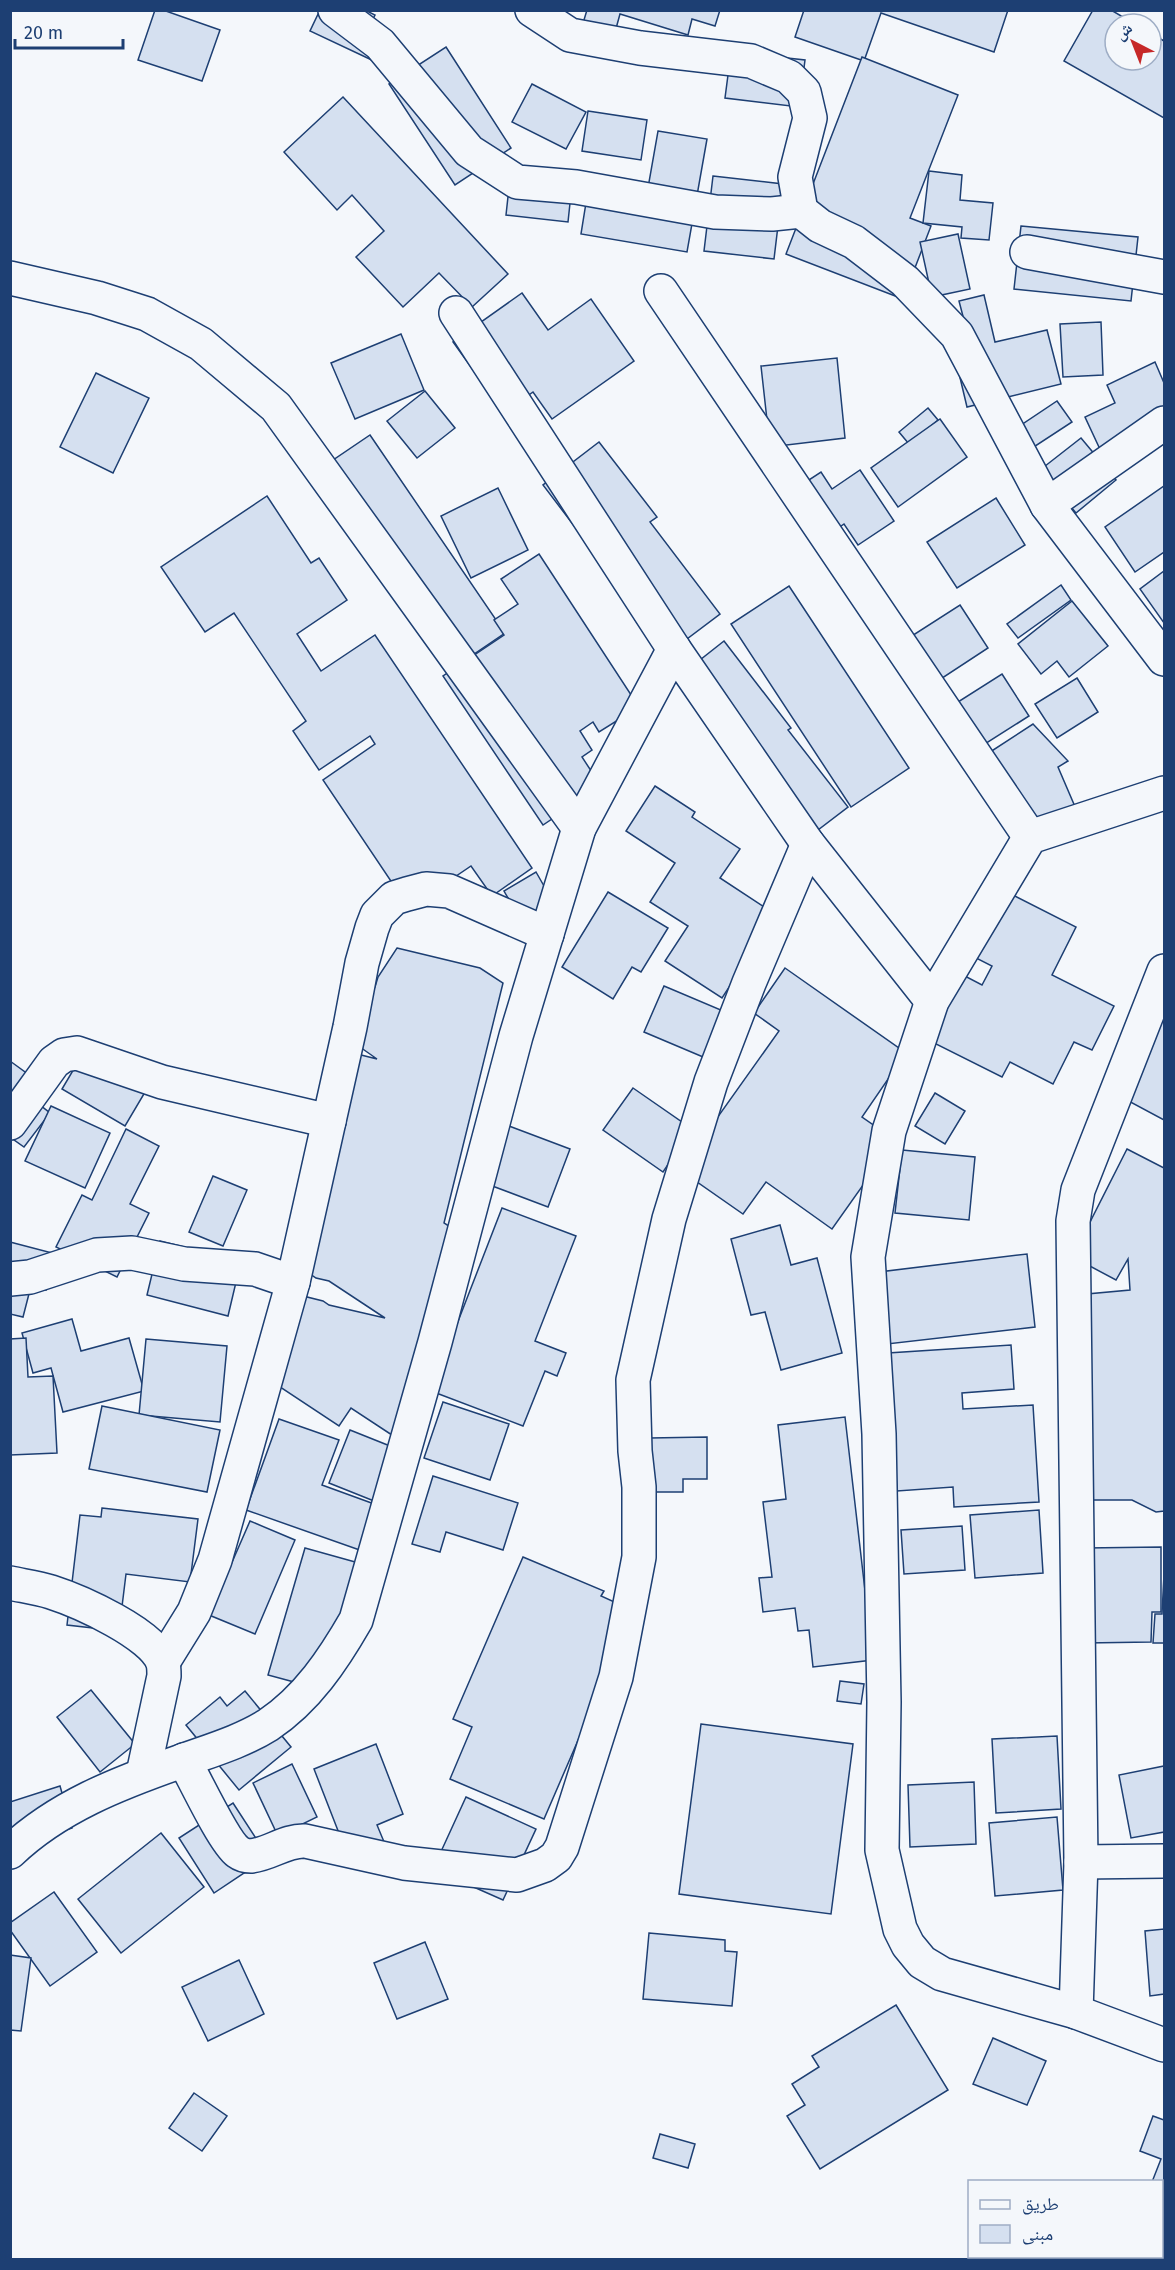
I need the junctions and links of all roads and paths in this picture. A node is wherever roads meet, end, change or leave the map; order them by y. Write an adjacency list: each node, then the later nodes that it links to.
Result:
1 (335, 10): 3 (street)
2 (531, 10): 3 (street)
3 (801, 211): 10 (street)
4 (1027, 252): 5 (street)
5 (1164, 277)
6 (10, 278): 14 (street)
7 (661, 291): 15 (street)
8 (456, 313): 11 (street)
9 (1164, 423): 10 (street)
10 (1047, 505): 12 (street)
11 (674, 649): 14 (street); 16 (street)
12 (1164, 659)
13 (1164, 793): 15 (street)
14 (579, 828): 17 (street)
15 (1030, 837): 19 (street)
16 (808, 844): 19 (street); 26 (street)
17 (548, 934): 20 (street); 26 (street)
18 (1164, 971): 30 (street)
19 (932, 1001): 31 (street)
20 (329, 1121): 21 (street); 23 (street)
21 (10, 1123)
22 (10, 1279): 23 (street)
23 (293, 1282): 25 (street)
24 (10, 1583): 25 (street)
25 (162, 1662): 27 (street)
26 (184, 1760): 27 (street)
27 (143, 1774): 28 (street)
28 (10, 1852)
29 (1164, 1861): 30 (street)
30 (1081, 1862): 31 (street)
31 (1076, 2012): 32 (street)
32 (1164, 2045)

